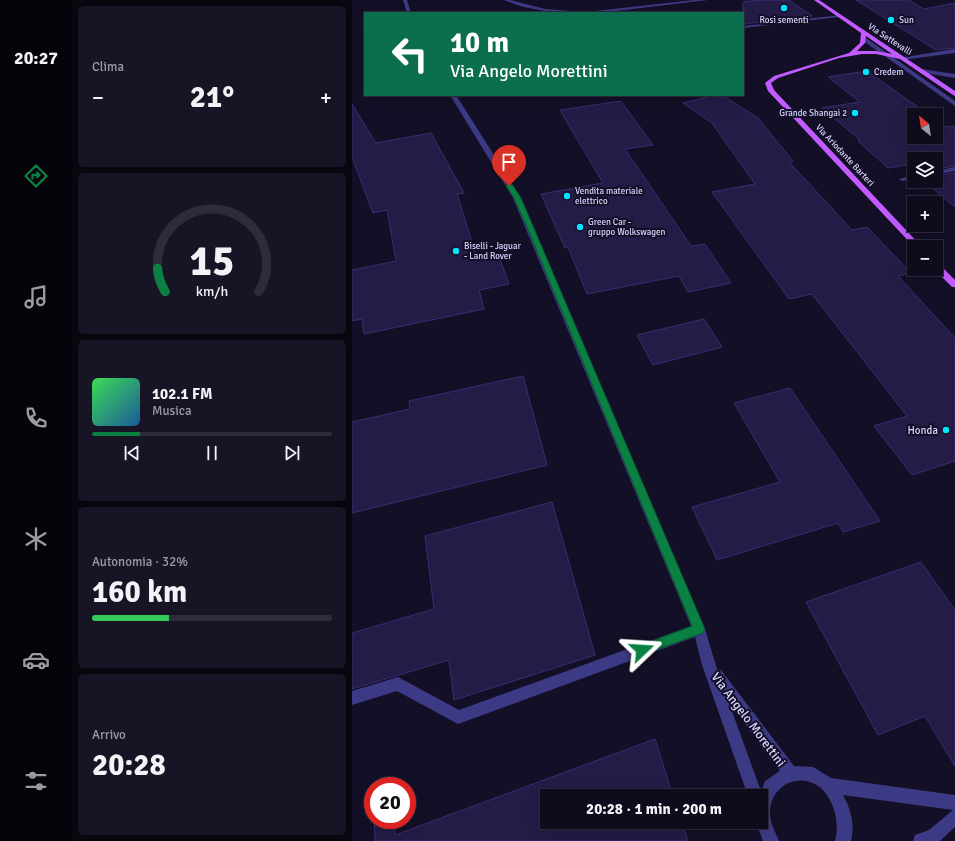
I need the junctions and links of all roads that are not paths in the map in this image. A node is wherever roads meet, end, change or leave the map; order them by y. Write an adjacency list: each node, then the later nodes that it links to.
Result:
1 (405, 0): 5 (street)
2 (506, 0): 6 (street)
3 (706, 0): 7 (street)
4 (816, 0): 8 (main road, Via Settevalli)
5 (409, 12)
6 (562, 12)
7 (595, 12)
8 (839, 16): 9 (street); 10 (main road, Via Settevalli)
9 (744, 27)
10 (863, 32): 11 (main road); 15 (main road, Via Settevalli)
11 (864, 39): 13 (street, Via Settevalli); 14 (main road)
12 (955, 51): 15 (street)
13 (886, 54): 14 (main road); 15 (main road); 20 (street, Via Settevalli)
14 (845, 56): 25 (main road, Via Ariodante Barteri)
15 (902, 58): 16 (main road, Via Settevalli)
16 (921, 70): 17 (street); 18 (main road, Via Settevalli)
17 (955, 76)
18 (955, 94)
19 (454, 96): 28 (street, Via Angelo Morettini)
20 (955, 104)
21 (955, 169): 22 (street)
22 (943, 172)
23 (907, 178): 24 (street)
24 (902, 179)
25 (911, 240)
26 (943, 273): 27 (main road)
27 (955, 284)
28 (699, 629): 29 (street, Via Angelo Morettini); 30 (street)
29 (709, 665): 31 (street, Via Angelo Morettini); 33 (street, Via Angelo Morettini)
30 (352, 698)
31 (790, 773): 32 (street); 34 (street)
32 (827, 785): 35 (street); 39 (street)
33 (753, 789)
34 (768, 791)
35 (955, 803)
36 (955, 817): 40 (street)
37 (765, 829): 38 (street)
38 (771, 841)
39 (843, 841)
40 (921, 841)

